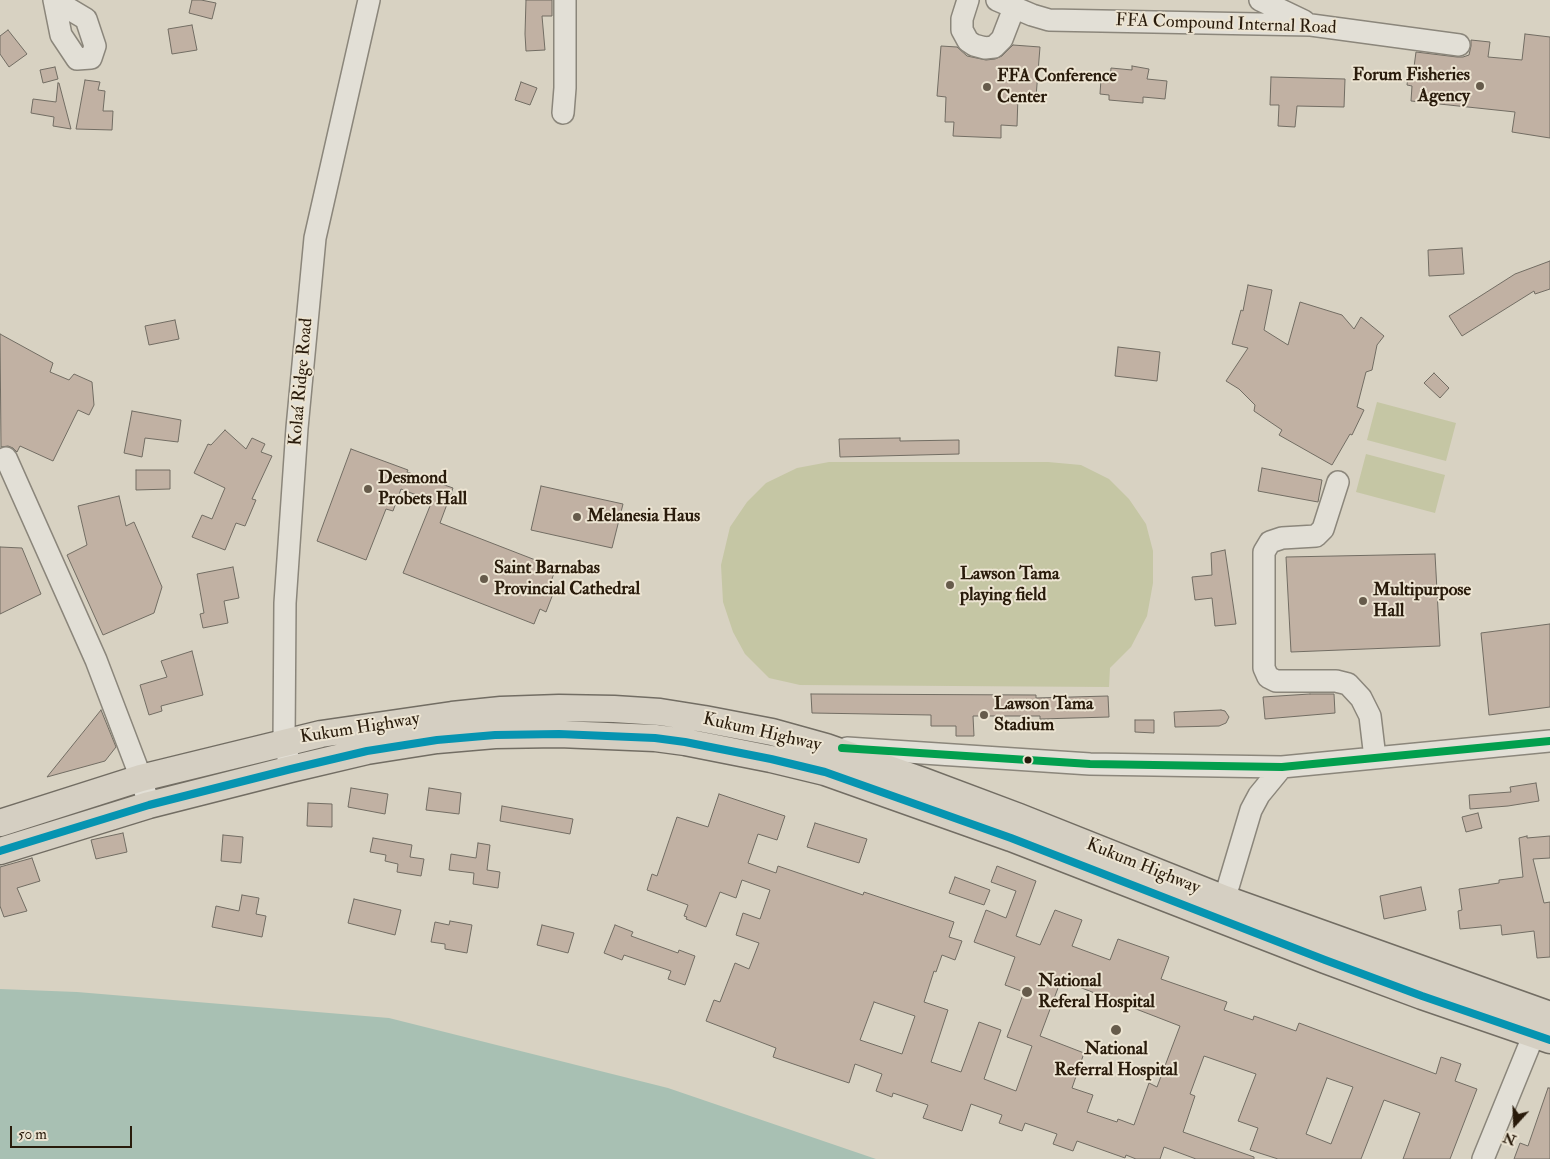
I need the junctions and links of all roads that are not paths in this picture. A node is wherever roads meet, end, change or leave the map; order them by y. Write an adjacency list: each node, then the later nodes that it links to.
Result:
1 (369, 0): 12 (street, Kolaá Ridge Road)
2 (565, 0): 8 (street)
3 (968, 0): 5 (street)
4 (1260, 0): 6 (street)
5 (1006, 4): 6 (street, FFA Compound Internal Road)
6 (1311, 25): 7 (street, FFA Compound Internal Road)
7 (1458, 44)
8 (564, 113)
9 (6, 458): 17 (street)
10 (1338, 482): 14 (street)
11 (1550, 740): 14 (street)
12 (284, 742): 13 (main road, Kukum Highway); 16 (street, Kolaá Ridge Road); 17 (main road, Kukum Highway)
13 (826, 747): 15 (street); 21 (main road, Kukum Highway)
14 (1375, 758): 15 (street)
15 (1282, 767): 21 (street)
16 (291, 769): 18 (main road, Kukum Highway); 21 (main road, Kukum Highway)
17 (141, 778): 18 (street); 19 (main road, Kukum Highway)
18 (149, 805): 20 (main road, Kukum Highway)
19 (0, 823)
20 (0, 851)
21 (1222, 909): 22 (main road, Kukum Highway)
22 (1545, 1029): 23 (street)
23 (1483, 1159)

